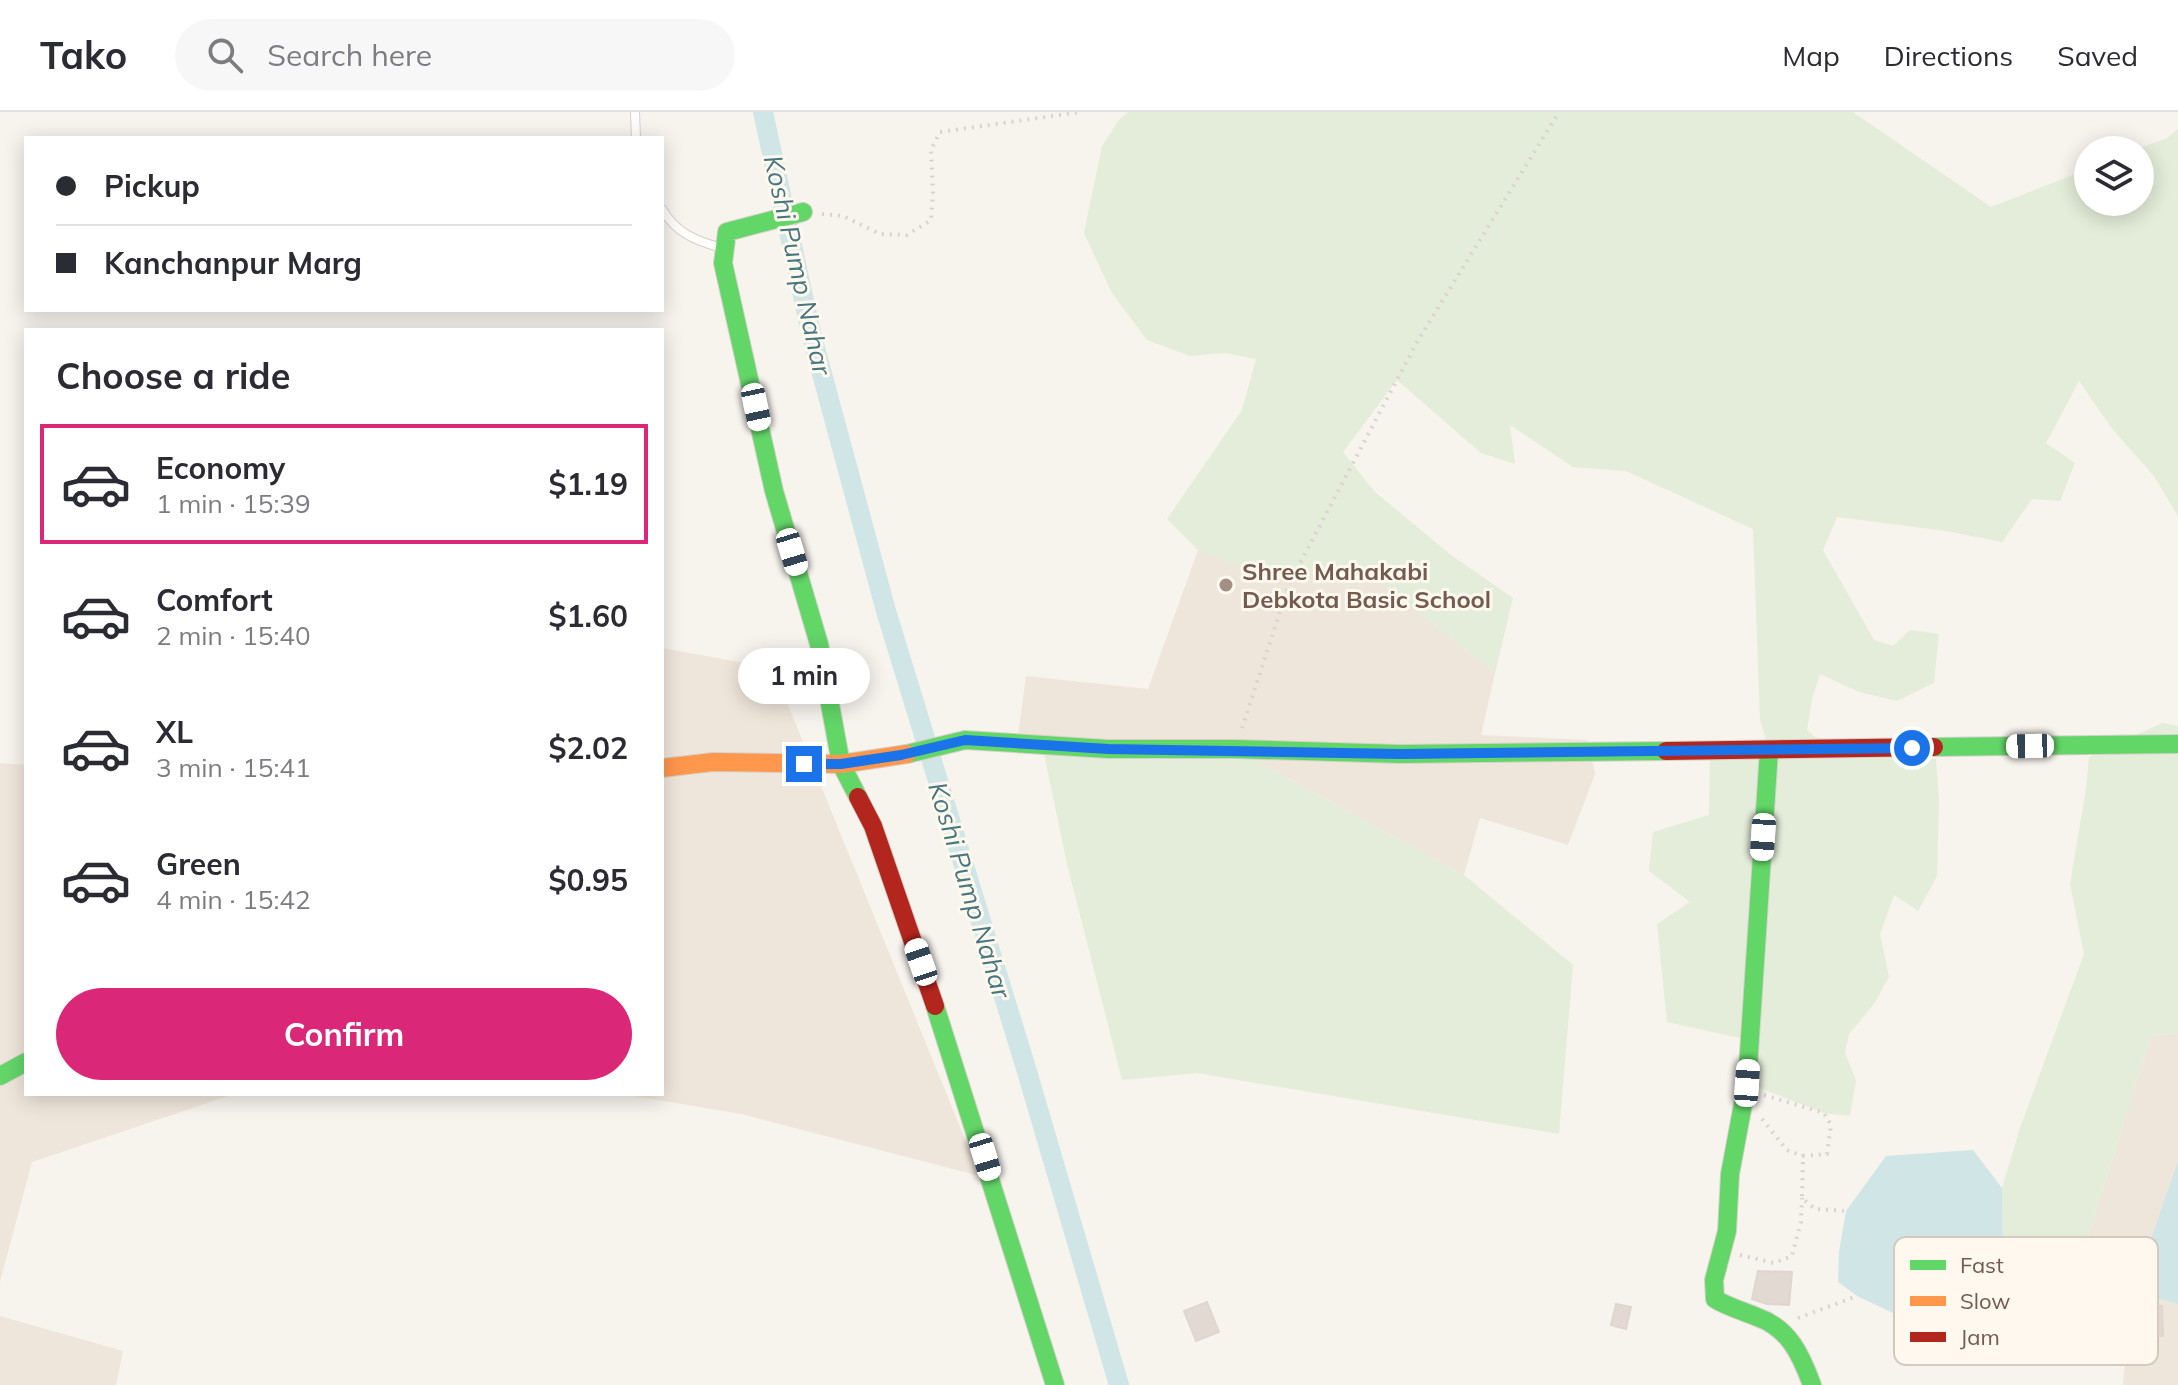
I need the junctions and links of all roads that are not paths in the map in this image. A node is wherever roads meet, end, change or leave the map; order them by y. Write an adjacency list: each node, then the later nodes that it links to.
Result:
1 (635, 112): 2 (lane)
2 (636, 136)
3 (803, 212): 5 (street)
4 (664, 213): 5 (lane)
5 (725, 249): 8 (street)
6 (2178, 744): 7 (street)
7 (1769, 750): 8 (street); 13 (street)
8 (841, 764): 9 (street); 12 (street)
9 (664, 768)
10 (24, 1063): 11 (street)
11 (0, 1076)
12 (1055, 1385)
13 (1812, 1385)

